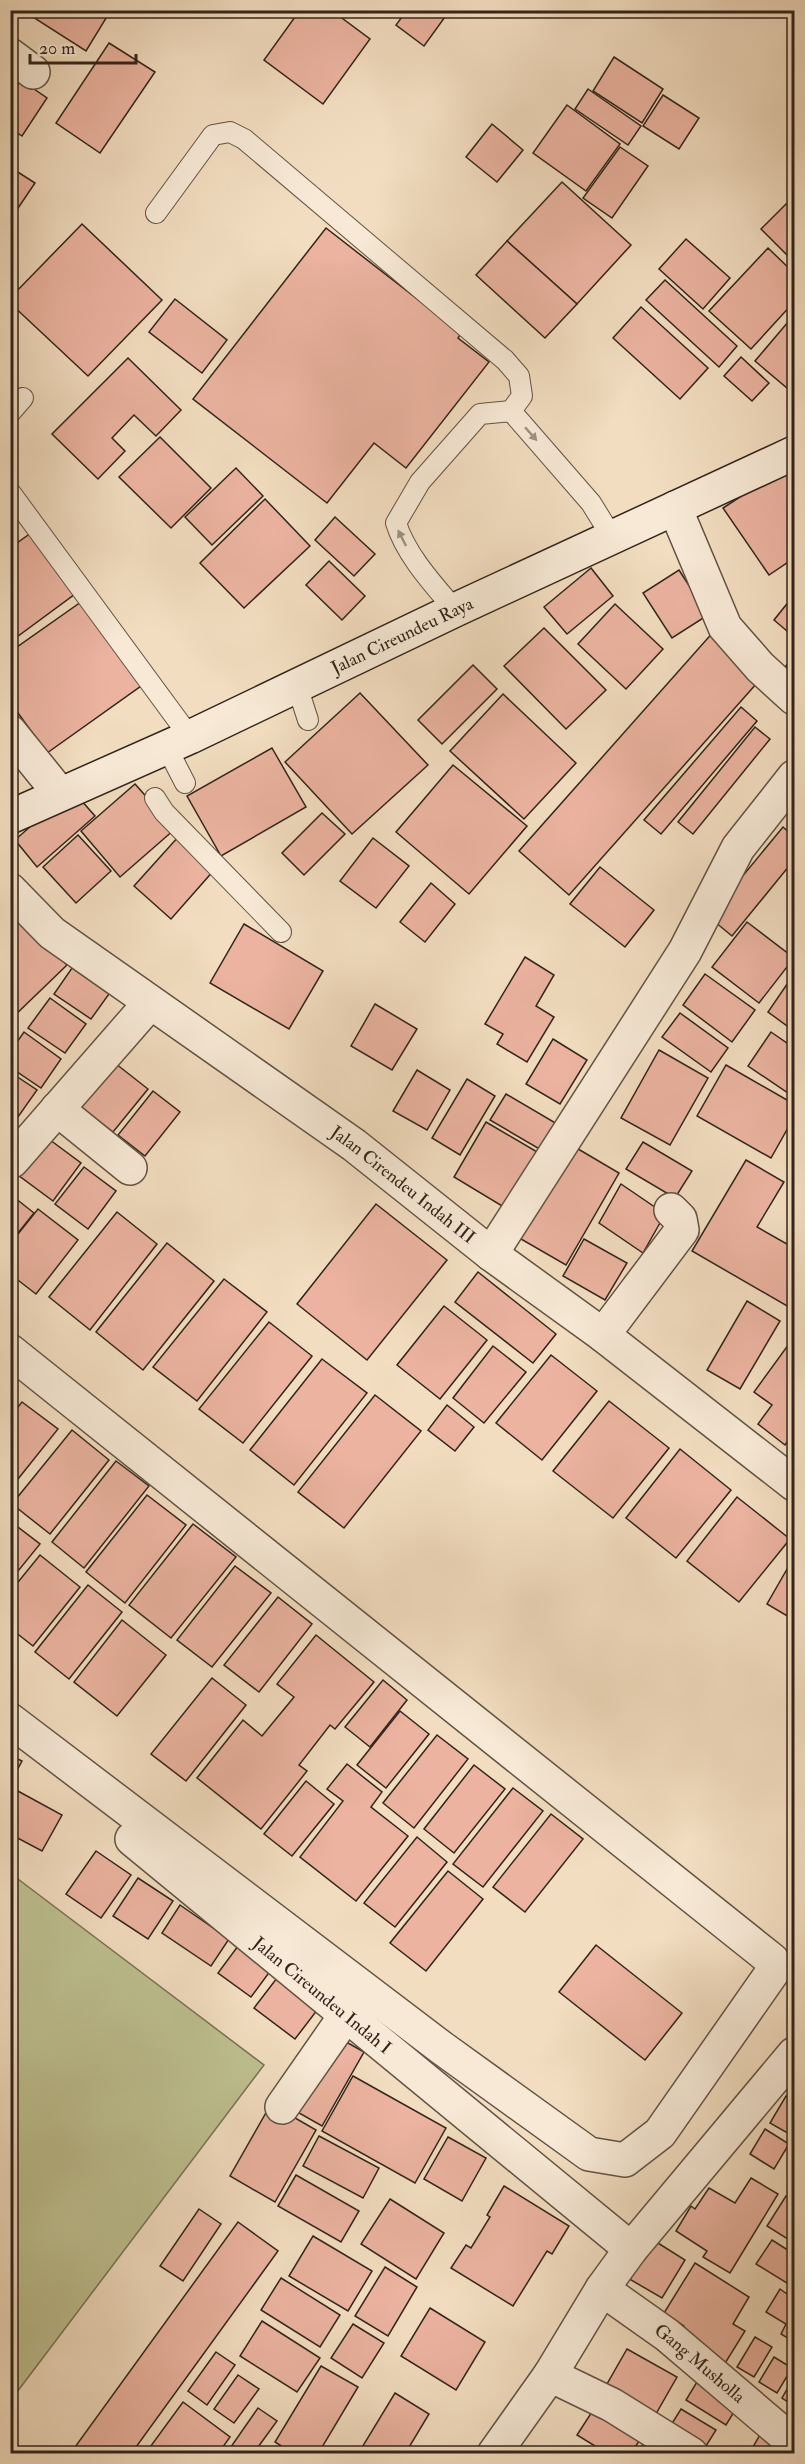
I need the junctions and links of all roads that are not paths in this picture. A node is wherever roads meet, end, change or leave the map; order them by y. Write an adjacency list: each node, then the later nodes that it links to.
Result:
1 (156, 213): 2 (lane)
2 (511, 411): 6 (lane, one-way to 6); 7 (lane, one-way to 2)
3 (795, 453): 5 (street, Jalan Cireundeu Raya)
4 (10, 492): 12 (lane)
5 (675, 508): 6 (street, Jalan Cireundeu Raya); 9 (street)
6 (612, 537): 7 (street, Jalan Cireundeu Raya)
7 (455, 610): 8 (street, Jalan Cireundeu Raya)
8 (297, 686): 10 (lane); 12 (street, Jalan Cireundeu Raya)
9 (795, 698)
10 (308, 720)
11 (10, 732): 15 (street)
12 (178, 742): 14 (lane); 15 (street, Jalan Cireundeu Raya)
13 (795, 777): 25 (street)
14 (185, 783)
15 (60, 794): 17 (street, Jalan Cireundeu Raya)
16 (155, 798): 19 (lane)
17 (10, 817)
18 (10, 890): 20 (street, Jalan Cirendeu Indah III)
19 (281, 932)
20 (150, 1003): 21 (street); 25 (street, Jalan Cirendeu Indah III)
21 (57, 1109): 22 (street); 23 (street)
22 (12, 1161)
23 (130, 1168)
24 (672, 1209): 26 (street)
25 (491, 1254): 26 (street, Jalan Cirendeu Indah III)
26 (603, 1335): 28 (street, Jalan Cirendeu Indah III)
27 (10, 1351): 29 (street)
28 (795, 1484)
29 (10, 1720)
30 (10, 1742): 31 (street, Jalan Cireundeu Indah I)
31 (346, 2015): 33 (street); 34 (street, Jalan Cireundeu Indah I)
32 (795, 2054): 34 (street)
33 (282, 2107)
34 (631, 2249): 35 (street)
35 (602, 2289): 36 (street); 37 (street, Gang Musholla)
36 (550, 2375): 38 (street); 39 (street)
37 (795, 2443)
38 (494, 2454)
39 (691, 2454)

